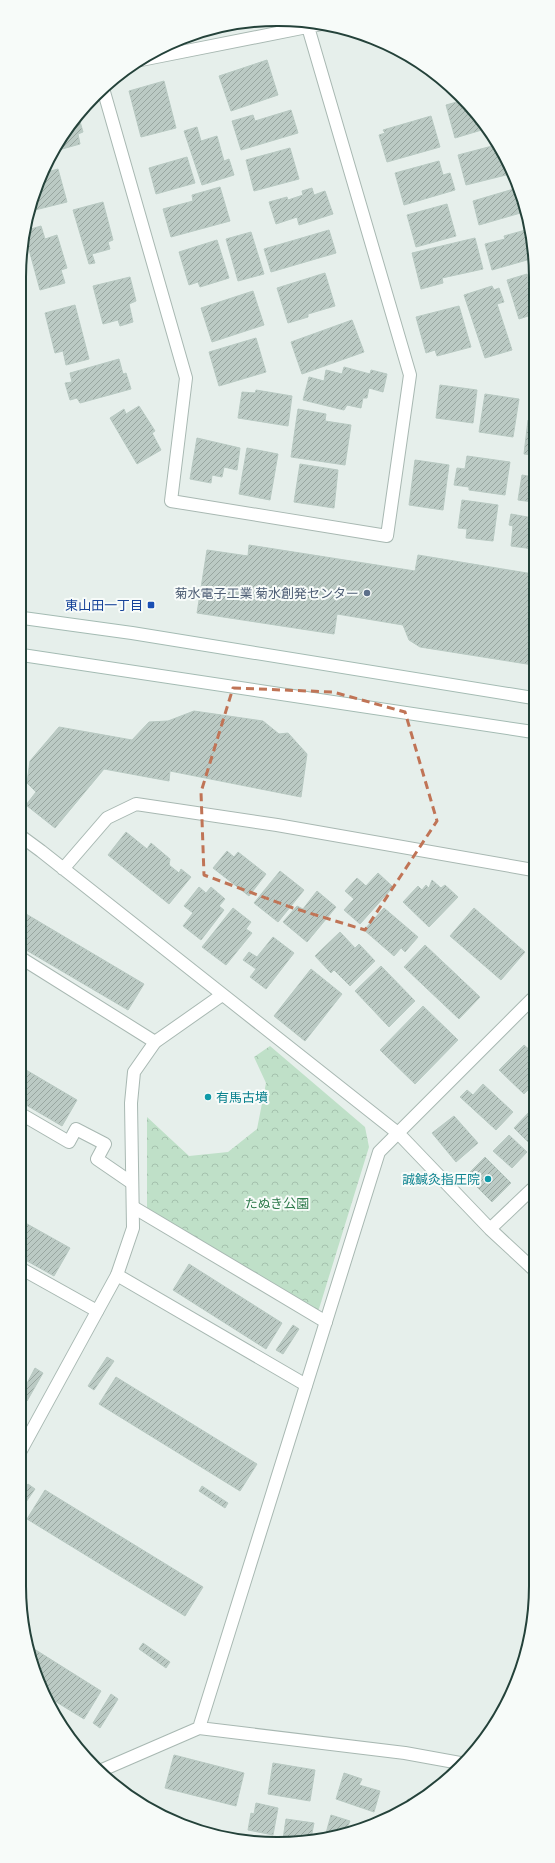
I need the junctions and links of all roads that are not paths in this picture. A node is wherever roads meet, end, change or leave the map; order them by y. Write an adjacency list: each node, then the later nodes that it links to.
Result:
1 (308, 27): 4 (street)
2 (305, 28): 3 (street)
3 (158, 57)
4 (105, 95)
5 (26, 619): 7 (street)
6 (26, 656): 8 (street)
7 (529, 697)
8 (529, 731)
9 (26, 840): 10 (street)
10 (63, 869): 11 (street); 13 (street)
11 (529, 869)
12 (26, 961): 15 (street)
13 (222, 994): 15 (street); 17 (street)
14 (529, 1002): 17 (street)
15 (155, 1042): 18 (street)
16 (26, 1117): 18 (street)
17 (398, 1134): 21 (street); 26 (street)
18 (132, 1183): 20 (street)
19 (529, 1192): 21 (street)
20 (133, 1207): 24 (street); 26 (street)
21 (490, 1229): 22 (street)
22 (529, 1265)
23 (26, 1271): 25 (street)
24 (117, 1275): 25 (street); 27 (street)
25 (97, 1311): 28 (street)
26 (326, 1322): 27 (street)
27 (306, 1385): 29 (street)
28 (26, 1443)
29 (199, 1728): 30 (street); 31 (street)
30 (455, 1763)
31 (105, 1768)

